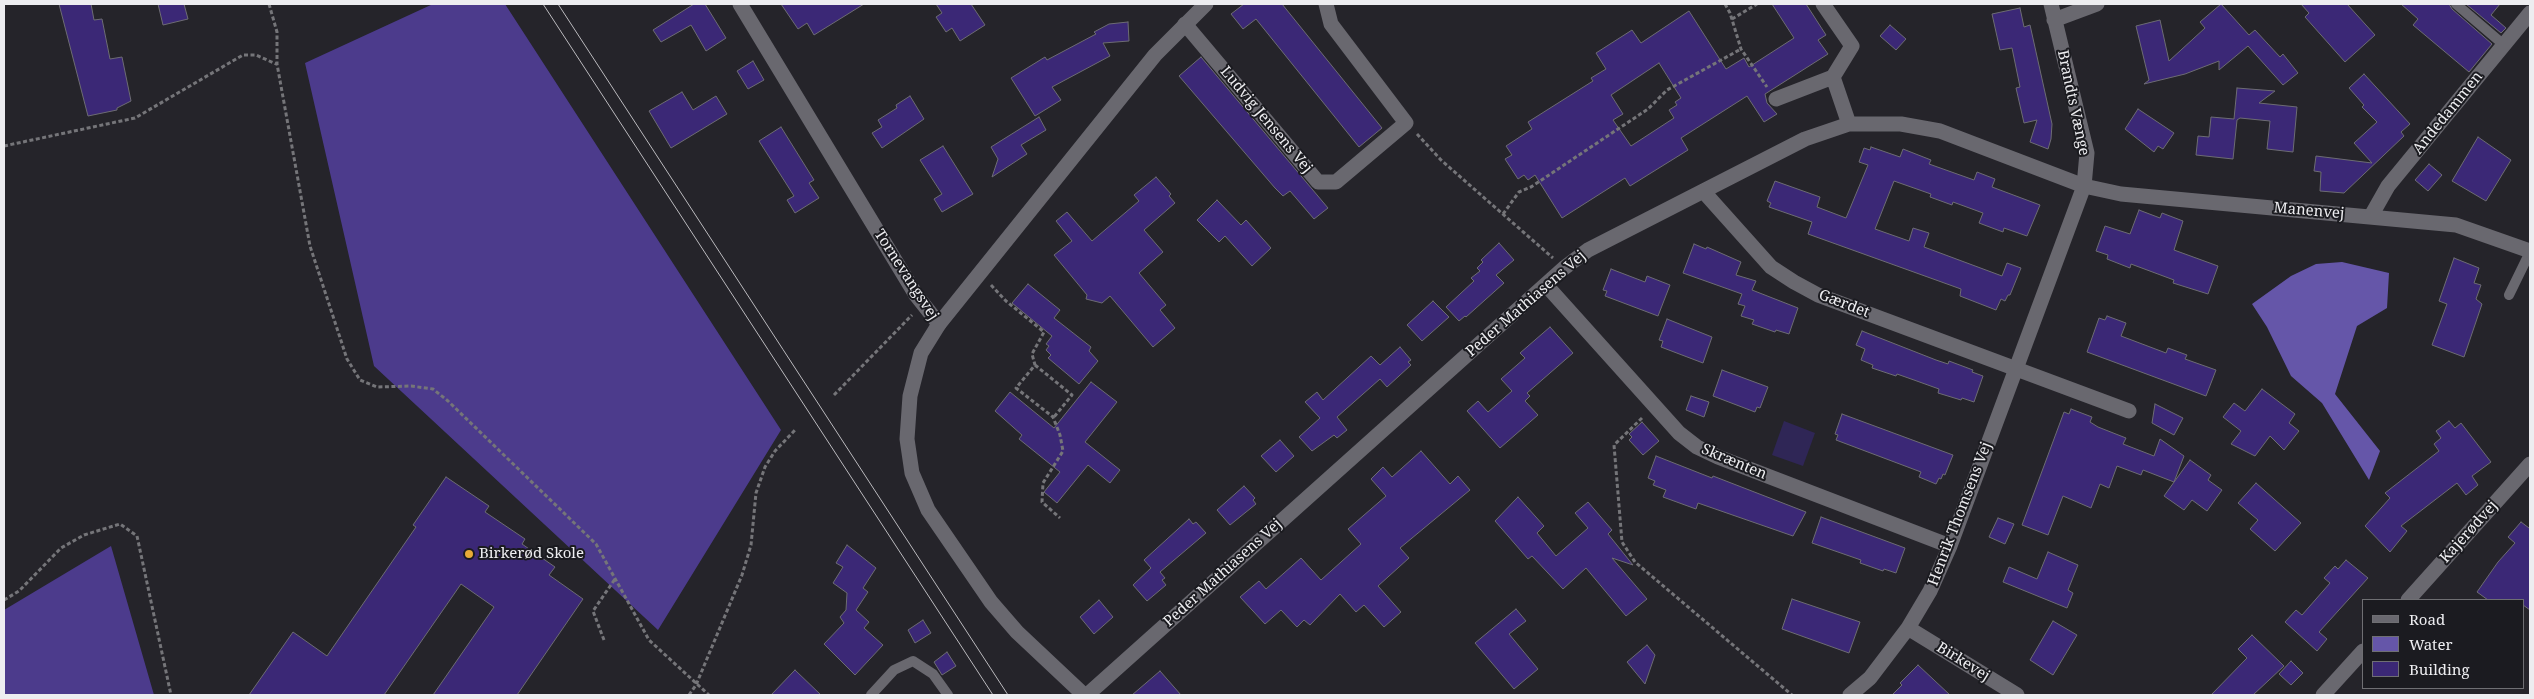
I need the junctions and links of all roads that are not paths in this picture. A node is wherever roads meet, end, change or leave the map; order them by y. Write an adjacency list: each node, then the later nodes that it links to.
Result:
1 (740, 4): 20 (street, Tornevangsvej)
2 (1326, 4): 7 (street, Ludvig Jensens Vej)
3 (1823, 4): 11 (street)
4 (2050, 4): 9 (street, Brandts Vænge)
5 (2097, 4): 9 (street)
6 (2456, 4): 10 (lane)
7 (1194, 11): 20 (street, Ludvig Jensens Vej)
8 (2530, 13): 10 (street, Andedammen)
9 (2054, 20): 14 (street, Brandts Vænge)
10 (2504, 45): 16 (street, Andedammen)
11 (1833, 77): 12 (street); 13 (street)
12 (1776, 99)
13 (1849, 124): 14 (street, Peder Mathiasens Vej); 15 (street, Peder Mathiasens Vej)
14 (2084, 186): 16 (street, Manenvej); 21 (street, Henrik Thomsens Vej)
15 (1703, 191): 18 (street, Peder Mathiasens Vej); 21 (street, Gærdet)
16 (2371, 216): 17 (street, Manenvej)
17 (2530, 251): 19 (lane)
18 (1546, 285): 24 (street, Skrænten); 30 (street, Peder Mathiasens Vej)
19 (2508, 295)
20 (939, 324): 30 (street, Tornevangsvej)
21 (2016, 369): 22 (street); 24 (street, Henrik Thomsens Vej)
22 (2129, 411)
23 (2530, 464): 25 (street, Kajerødvej)
24 (1950, 546): 26 (street, Henrik Thomsens Vej)
25 (2409, 599)
26 (1908, 628): 31 (street, Henrik Thomsens Vej); 32 (street, Birkevej)
27 (2362, 652): 33 (street)
28 (871, 695): 29 (lane)
29 (948, 695)
30 (1085, 695)
31 (1850, 695)
32 (2017, 695)
33 (2323, 695)

